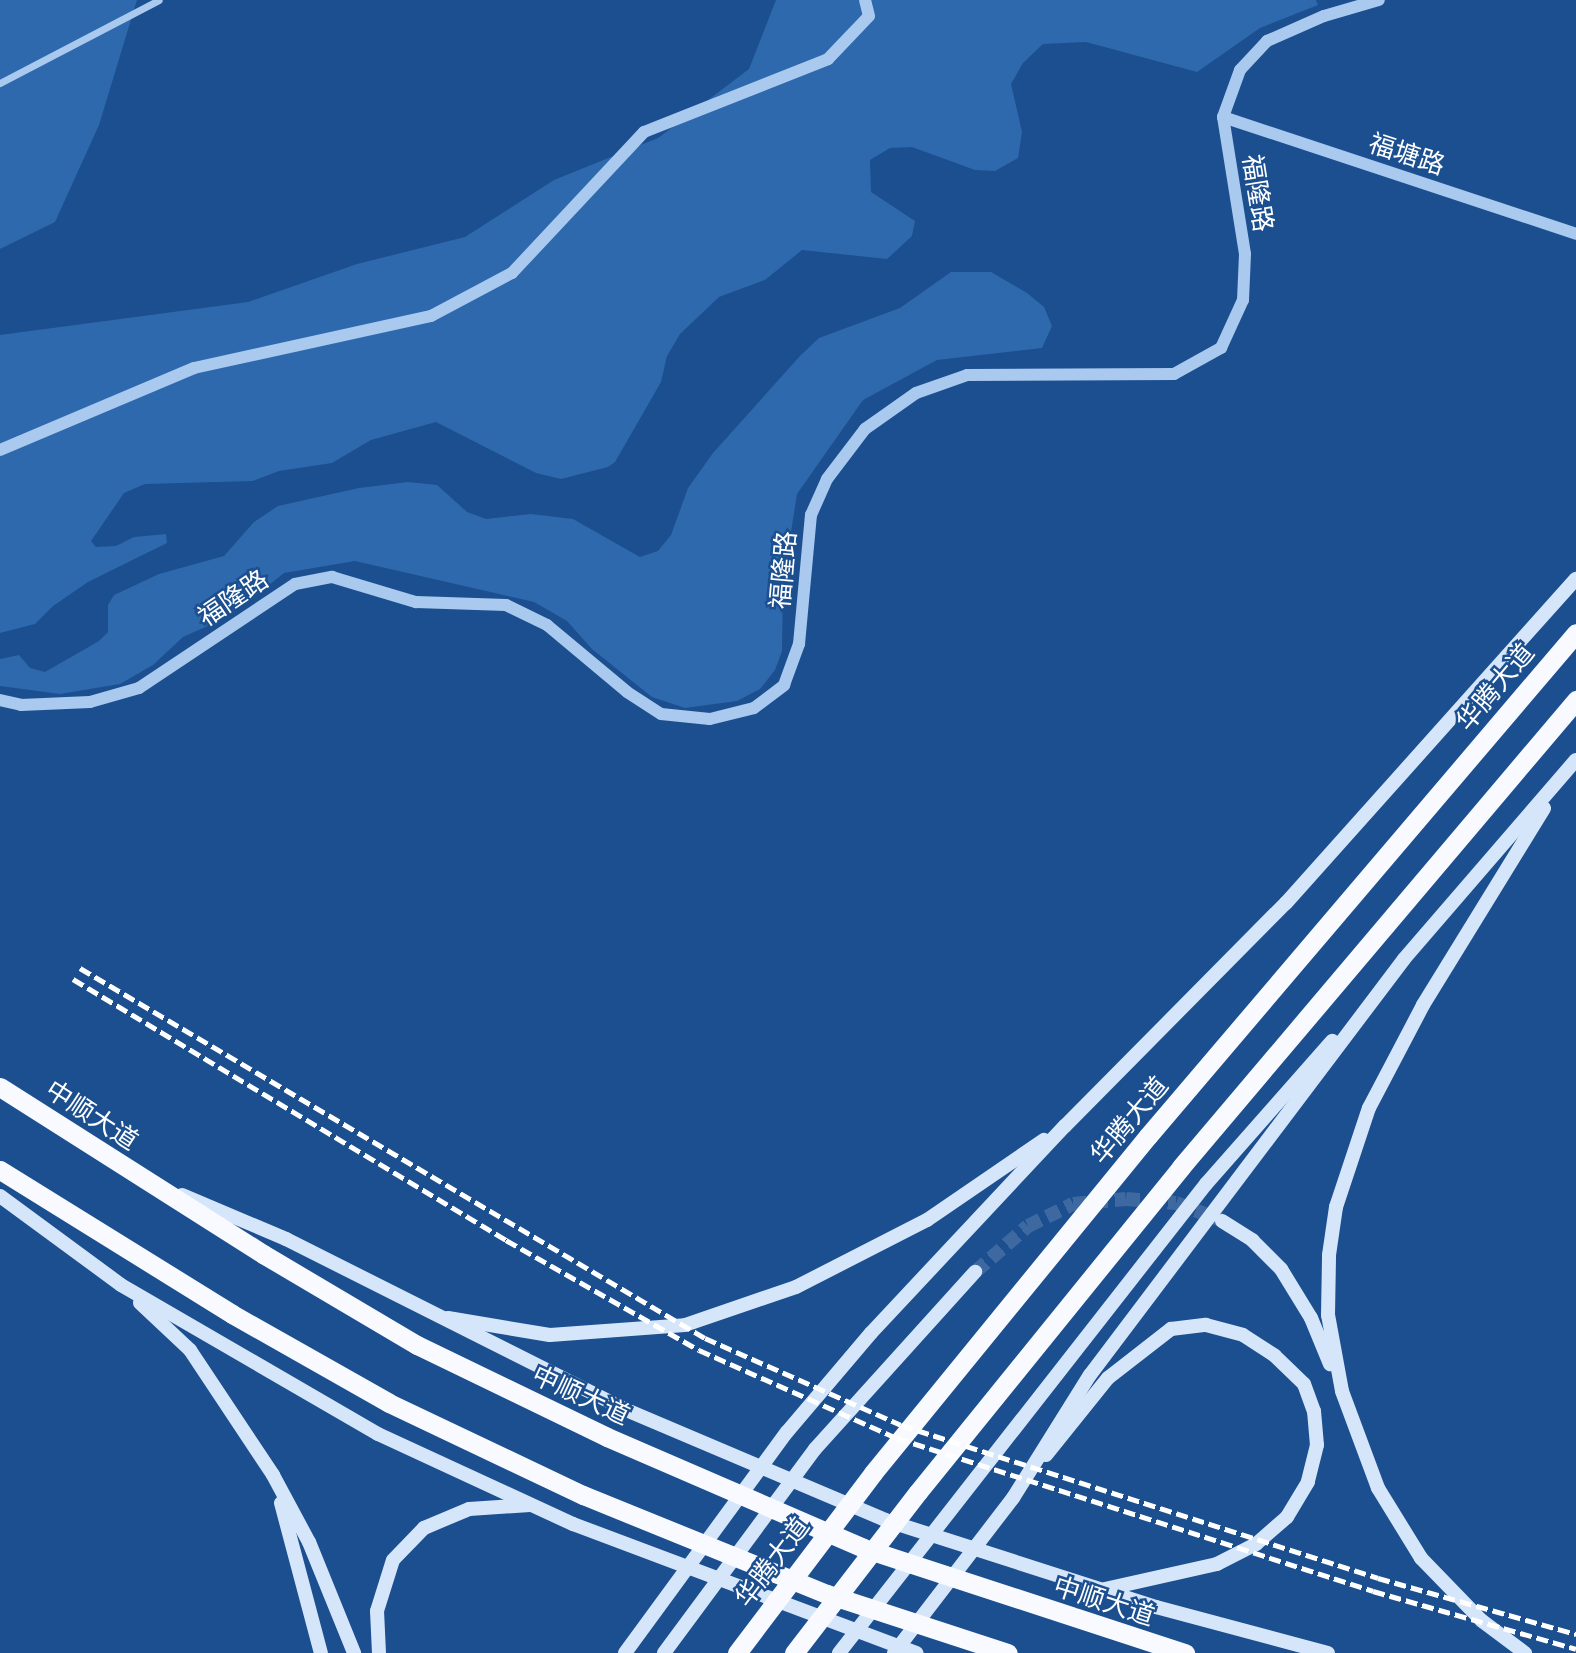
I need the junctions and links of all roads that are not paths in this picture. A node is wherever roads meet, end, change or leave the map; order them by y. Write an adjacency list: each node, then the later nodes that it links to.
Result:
1 (159, 0): 4 (street)
2 (865, 0): 7 (street)
3 (1379, 0): 5 (street, 福隆路)
4 (0, 83)
5 (1223, 117): 6 (street, 福塘路); 11 (street, 福隆路)
6 (1576, 234)
7 (0, 450)
8 (1576, 579): 15 (main road)
9 (1576, 633): 28 (highway, 华腾大道)
10 (1576, 700): 34 (highway)
11 (0, 701)
12 (1571, 765): 13 (main road); 23 (main road)
13 (1404, 959): 25 (main road); 35 (main road)
14 (0, 1087): 17 (highway, 中顺大道)
15 (1065, 1126): 22 (main road); 32 (main road)
16 (0, 1170): 38 (highway)
17 (145, 1180): 22 (main road); 39 (highway, 中顺大道)
18 (0, 1196): 21 (main road)
19 (1222, 1221): 23 (main road)
20 (975, 1272): 33 (main road)
21 (121, 1285): 24 (main road); 26 (main road)
22 (433, 1316): 27 (main road)
23 (1342, 1391): 41 (main road)
24 (273, 1475): 29 (main road); 30 (main road)
25 (1013, 1498): 27 (main road); 36 (main road)
26 (532, 1505): 31 (main road); 37 (main road)
27 (1102, 1590): 40 (main road)
28 (741, 1647)
29 (321, 1653)
30 (354, 1653)
31 (379, 1653)
32 (625, 1653)
33 (664, 1653)
34 (794, 1653)
35 (839, 1653)
36 (894, 1653)
37 (917, 1653)
38 (1008, 1653)
39 (1185, 1653)
40 (1328, 1653)
41 (1525, 1653)

